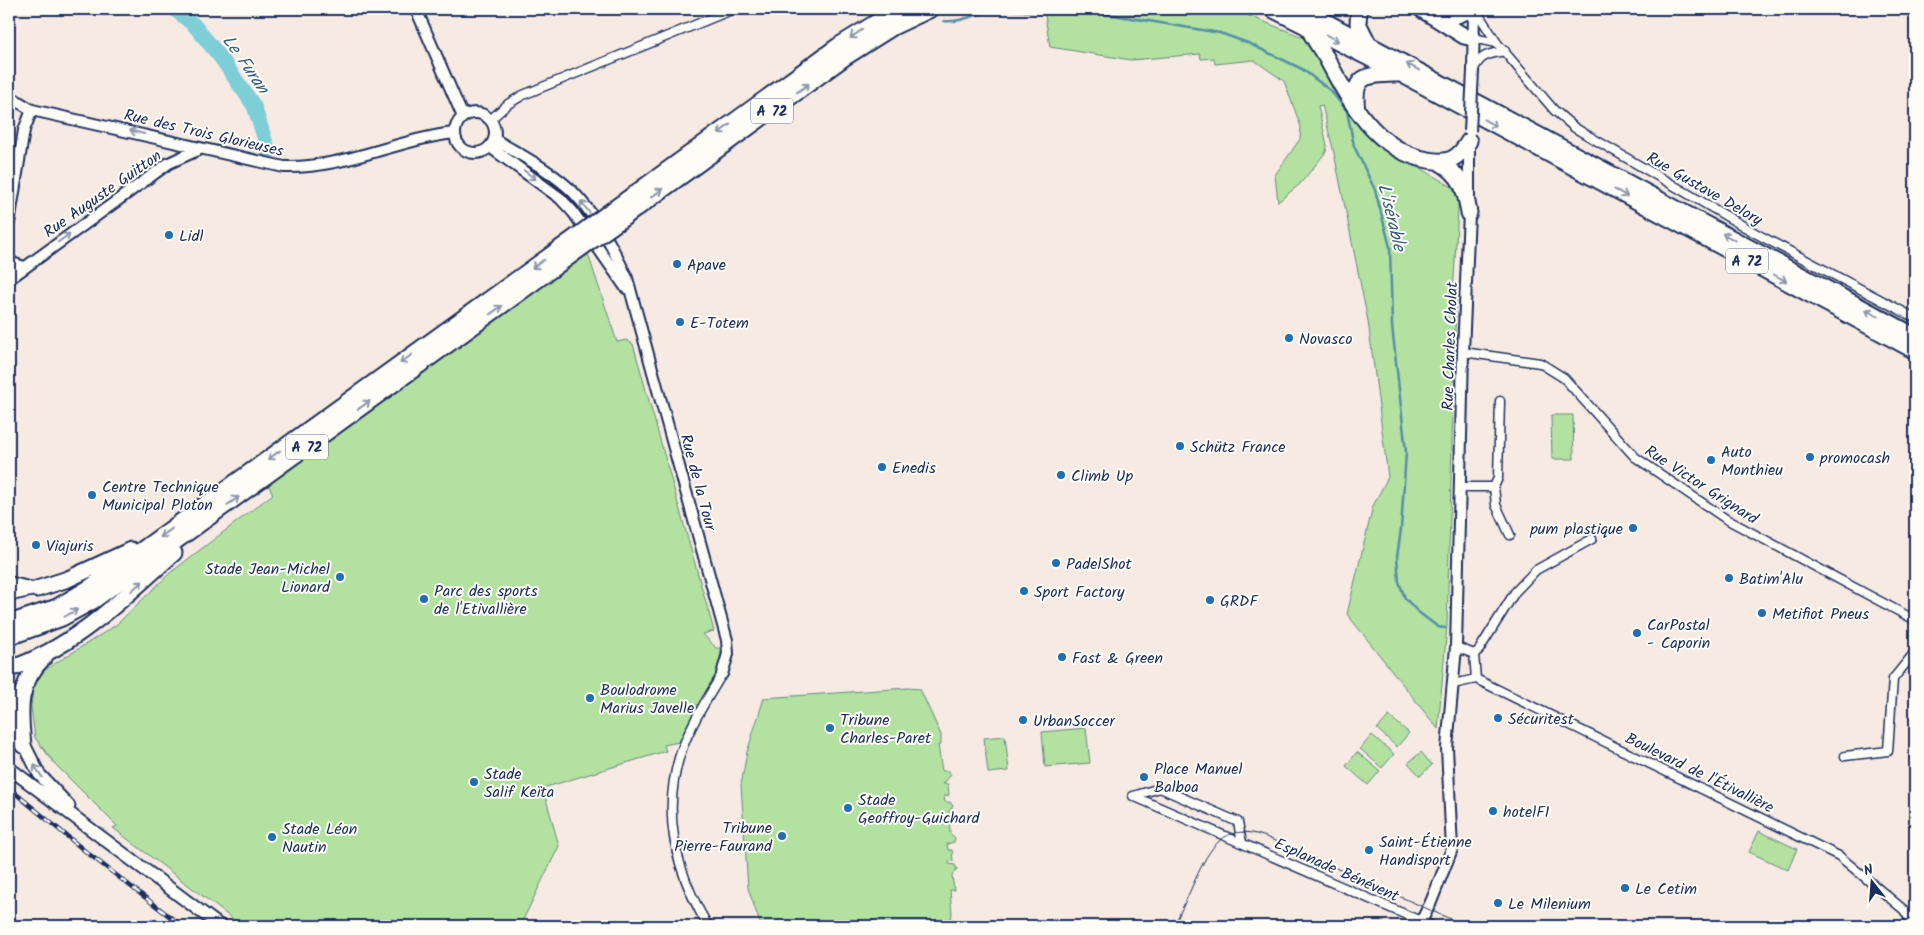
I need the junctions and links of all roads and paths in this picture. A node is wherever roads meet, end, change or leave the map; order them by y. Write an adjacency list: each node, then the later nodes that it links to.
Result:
1 (416, 9): 21 (street)
2 (734, 9): 22 (street)
3 (898, 9): 32 (highway, A 72, one-way to 32)
4 (931, 9): 32 (highway, A 72, one-way to 4)
5 (1272, 9): 11 (highway, A 72)
6 (1302, 9): 13 (highway, A 72)
7 (1359, 9): 13 (highway)
8 (1421, 9): 10 (highway)
9 (1474, 9): 10 (highway); 12 (street, Rue Charles Cholat); 14 (street, Rue Gustave Delory)
10 (1437, 17): 12 (highway)
11 (1308, 26): 17 (highway, A 72, one-way to 17); 20 (highway)
12 (1473, 38): 14 (street); 16 (street, Rue Charles Cholat)
13 (1368, 43): 39 (highway, A 72, one-way to 13)
14 (1497, 43): 15 (street, Rue Gustave Delory)
15 (1505, 51): 16 (street); 38 (street, Rue Gustave Delory)
16 (1473, 71): 24 (street, Rue Charles Cholat, bridge)
17 (1399, 74): 20 (highway); 40 (highway, A 72, one-way to 40)
18 (9, 96): 19 (street, Rue des Trois Glorieuses)
19 (32, 110): 25 (street, Rue des Trois Glorieuses, one-way to 19); 30 (street)
20 (1357, 112): 28 (highway)
21 (463, 117): 22 (street); 23 (street)
22 (490, 120): 26 (street)
23 (455, 133): 26 (street); 27 (street, Rue des Trois Glorieuses)
24 (1470, 136): 28 (highway); 31 (street, Rue Charles Cholat)
25 (168, 142): 27 (street, Rue des Trois Glorieuses); 29 (street)
26 (492, 143): 60 (street, Rue de la Tour)
27 (201, 149): 29 (street, Rue Auguste Guitton)
28 (1439, 162): 31 (highway)
29 (169, 163): 36 (street, Rue Auguste Guitton, one-way to 29)
30 (10, 210): 33 (street)
31 (1469, 213): 41 (street, Rue Charles Cholat)
32 (613, 217): 34 (highway, A 72, bridge)
33 (9, 222)
34 (579, 242): 45 (highway, A 72, one-way to 34); 48 (highway, A 72, one-way to 48)
35 (9, 258): 36 (street)
36 (24, 267): 37 (street, Rue Auguste Guitton)
37 (9, 280)
38 (1915, 318)
39 (1915, 336)
40 (1915, 351)
41 (1463, 352): 43 (street, Rue Charles Cholat); 52 (street, Rue Victor Grignard)
42 (1500, 401): 44 (street)
43 (1460, 487): 44 (street); 55 (street, Rue Charles Cholat)
44 (1494, 488): 46 (street)
45 (199, 525): 53 (highway, A 72, one-way to 45); 57 (highway, one-way to 45)
46 (1510, 535)
47 (1592, 539): 58 (street)
48 (149, 546): 50 (highway); 53 (highway, A 72)
49 (9, 582): 50 (street)
50 (37, 589): 51 (main road)
51 (9, 595)
52 (1915, 620)
53 (19, 625): 54 (highway, A 72)
54 (9, 637)
55 (1456, 647): 58 (street); 62 (street, Rue Charles Cholat)
56 (1915, 652): 65 (street)
57 (46, 654): 59 (highway); 64 (highway)
58 (1474, 654): 61 (street)
59 (9, 669)
60 (722, 674): 73 (street)
61 (1476, 679): 62 (street); 75 (street, Boulevard de l'Étivallière)
62 (1453, 684): 70 (street, Rue Charles Cholat)
63 (9, 689): 64 (main road)
64 (23, 745): 67 (main road, one-way to 64)
65 (1845, 756)
66 (9, 768): 67 (main road)
67 (95, 832): 72 (main road)
68 (1242, 843): 68 (street, Esplanade Bénévent); 70 (street, Esplanade Bénévent)
69 (9, 919): 71 (street)
70 (1420, 924): 74 (street, Esplanade Bénévent)
71 (14, 926)
72 (220, 926)
73 (708, 926)
74 (1432, 926)
75 (1914, 926)

